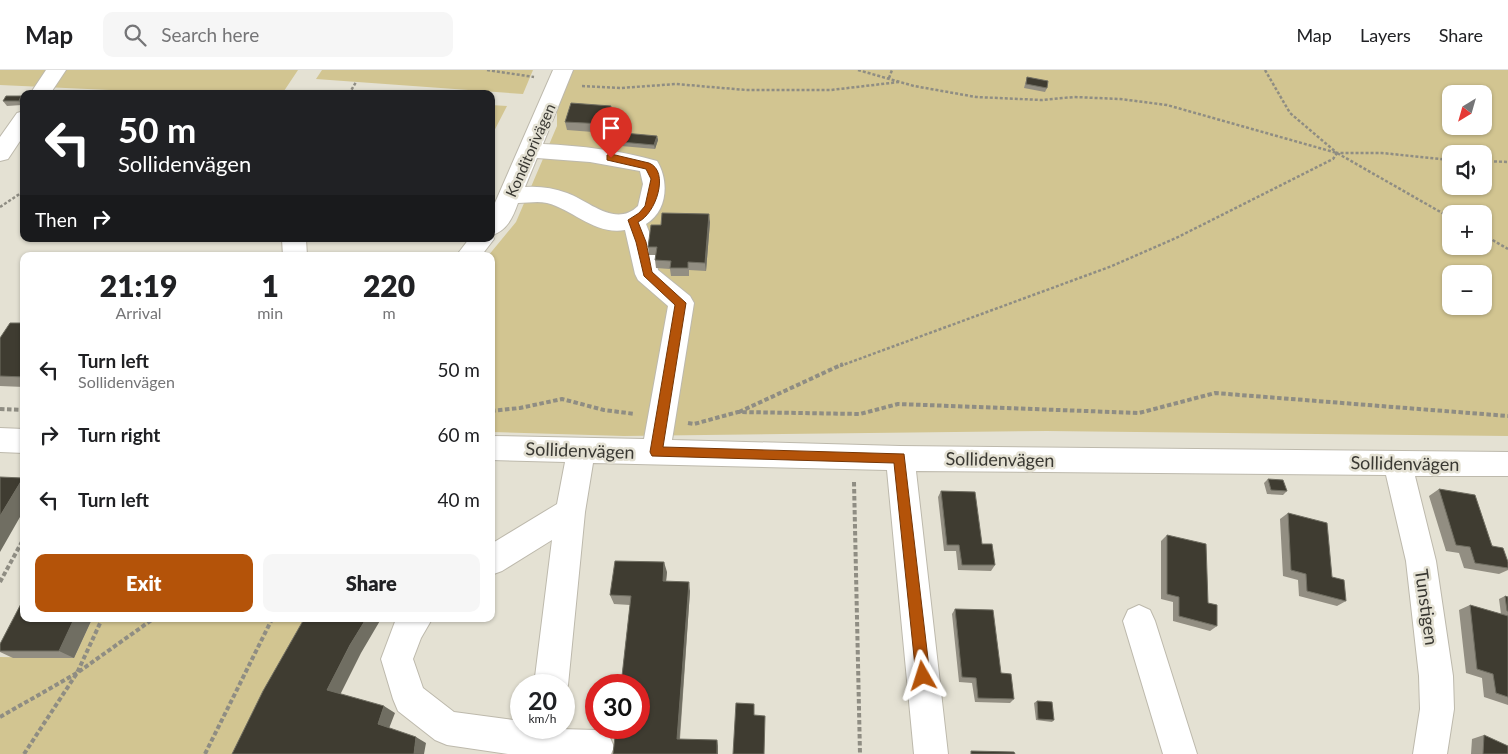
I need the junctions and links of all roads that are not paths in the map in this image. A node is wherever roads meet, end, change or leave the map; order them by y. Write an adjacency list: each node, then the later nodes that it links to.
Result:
1 (56, 70): 3 (street)
2 (561, 76): 5 (street, Konditorivägen)
3 (43, 90)
4 (20, 124): 6 (street)
5 (529, 152): 7 (street, Konditorivägen); 8 (street)
6 (0, 154)
7 (510, 195): 8 (street); 9 (street, Konditorivägen)
8 (632, 220): 16 (street)
9 (495, 223)
10 (480, 242): 11 (street)
11 (471, 252)
12 (0, 440): 13 (street)
13 (20, 441)
14 (495, 448): 15 (street, Sollidenvägen)
15 (581, 450): 16 (street, Sollidenvägen); 20 (street)
16 (656, 452): 17 (street, Sollidenvägen)
17 (900, 458): 18 (street, Sollidenvägen); 28 (street)
18 (1397, 462): 19 (street, Sollidenvägen); 30 (street, Tunstigen)
19 (1508, 464)
20 (570, 512): 21 (street); 24 (street)
21 (495, 559)
22 (1139, 621): 29 (street)
23 (414, 622): 25 (street)
24 (552, 674)
25 (510, 732)
26 (566, 739): 27 (street)
27 (597, 747)
28 (931, 754)
29 (1180, 754)
30 (1430, 754)

